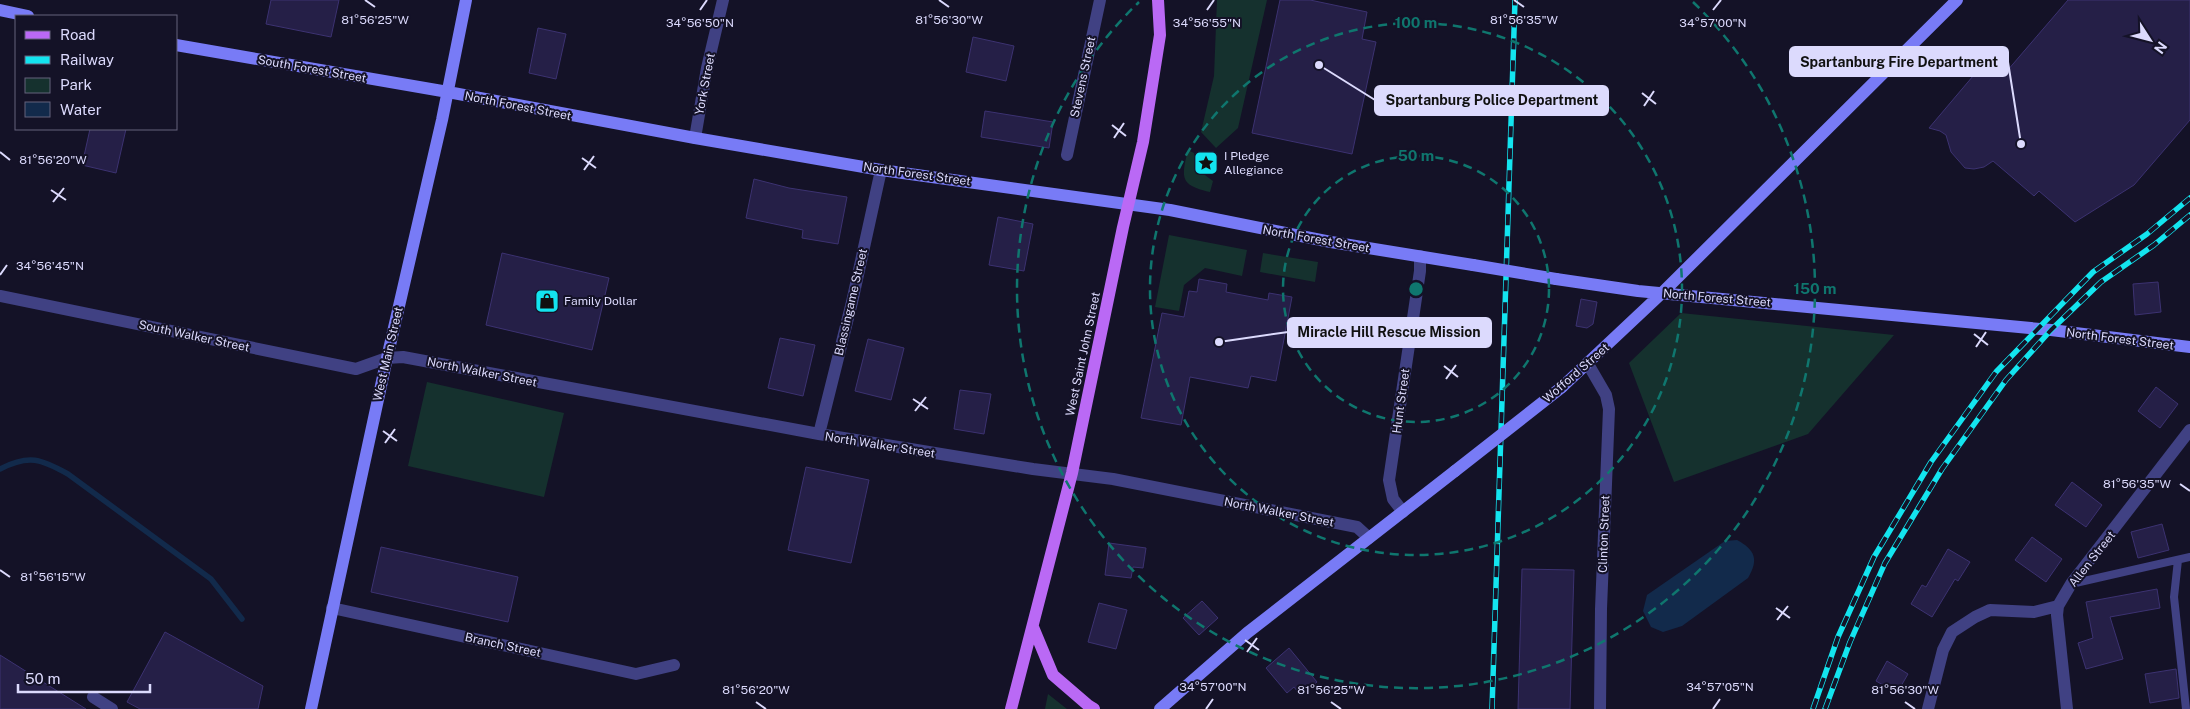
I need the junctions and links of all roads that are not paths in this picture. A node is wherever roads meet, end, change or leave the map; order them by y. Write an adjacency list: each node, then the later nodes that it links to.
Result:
1 (466, 0): 9 (street, West Main Street)
2 (723, 0): 10 (street, York Street)
3 (1100, 0): 11 (street, Stevens Street)
4 (1158, 0): 13 (main road, West Saint John Street)
5 (1957, 0): 15 (street, Wofford Street)
6 (0, 10): 7 (street)
7 (23, 15)
8 (178, 45): 9 (street, South Forest Street)
9 (448, 92): 10 (street, North Forest Street); 18 (street, West Main Street)
10 (695, 138): 12 (street, North Forest Street)
11 (1067, 155)
12 (881, 170): 13 (street, North Forest Street); 21 (street, Blassingame Street)
13 (1128, 204): 14 (street, North Forest Street); 22 (main road, West Saint John Street)
14 (1420, 256): 15 (street, North Forest Street, bridge); 23 (street, Hunt Street)
15 (1662, 294): 17 (street, North Forest Street); 19 (street, Wofford Street)
16 (0, 296): 18 (street, South Walker Street)
17 (2190, 347)
18 (387, 358): 21 (street, North Walker Street); 29 (street, West Main Street)
19 (1588, 364): 23 (street, Wofford Street, bridge); 38 (street, Clinton Street)
20 (2190, 430): 27 (street, Allen Street)
21 (819, 434): 22 (street, North Walker Street)
22 (1072, 474): 24 (street, North Walker Street); 30 (main road, West Saint John Street)
23 (1403, 512): 24 (street, Wofford Street)
24 (1369, 538): 37 (street, Wofford Street)
25 (2190, 557): 26 (lane)
26 (2178, 560): 27 (lane); 41 (lane)
27 (2071, 584): 28 (street, Allen Street)
28 (2058, 606): 39 (street); 40 (street)
29 (332, 608): 31 (street, Branch Street); 34 (street, West Main Street)
30 (1033, 627): 35 (main road, West Saint John Street); 36 (main road)
31 (674, 665)
32 (93, 697): 33 (street)
33 (112, 709)
34 (311, 709)
35 (1012, 709)
36 (1094, 709)
37 (1160, 709)
38 (1600, 709)
39 (1928, 709)
40 (2067, 709)
41 (2186, 709)

